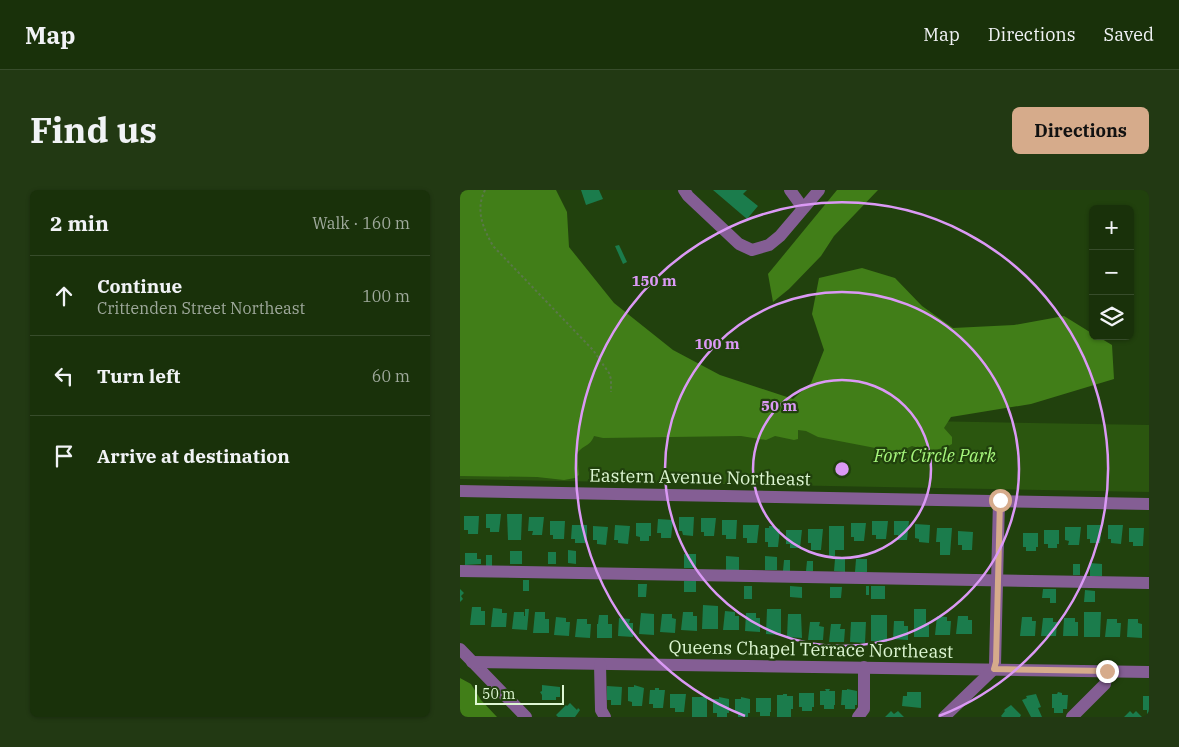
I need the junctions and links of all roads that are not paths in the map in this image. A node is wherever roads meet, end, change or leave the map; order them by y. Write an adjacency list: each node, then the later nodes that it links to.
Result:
1 (684, 190): 4 (street)
2 (790, 190): 4 (street)
3 (819, 190): 4 (street)
4 (803, 208)
5 (460, 491): 6 (street, Eastern Avenue Northeast)
6 (1000, 500): 7 (street, Eastern Avenue Northeast); 9 (street)
7 (1149, 504)
8 (460, 571): 9 (street)
9 (997, 581): 10 (street); 15 (street)
10 (1149, 582)
11 (460, 649): 12 (street)
12 (472, 662): 13 (street, Queens Chapel Terrace Northeast); 18 (street)
13 (600, 664): 14 (street, Queens Chapel Terrace Northeast); 19 (street)
14 (864, 667): 15 (street, Queens Chapel Terrace Northeast); 20 (street)
15 (994, 669): 16 (street, Queens Chapel Terrace Northeast); 21 (street)
16 (1107, 671): 17 (street, Queens Chapel Terrace Northeast); 22 (street)
17 (1149, 672)
18 (526, 717)
19 (605, 717)
20 (858, 717)
21 (944, 717)
22 (1072, 717)

